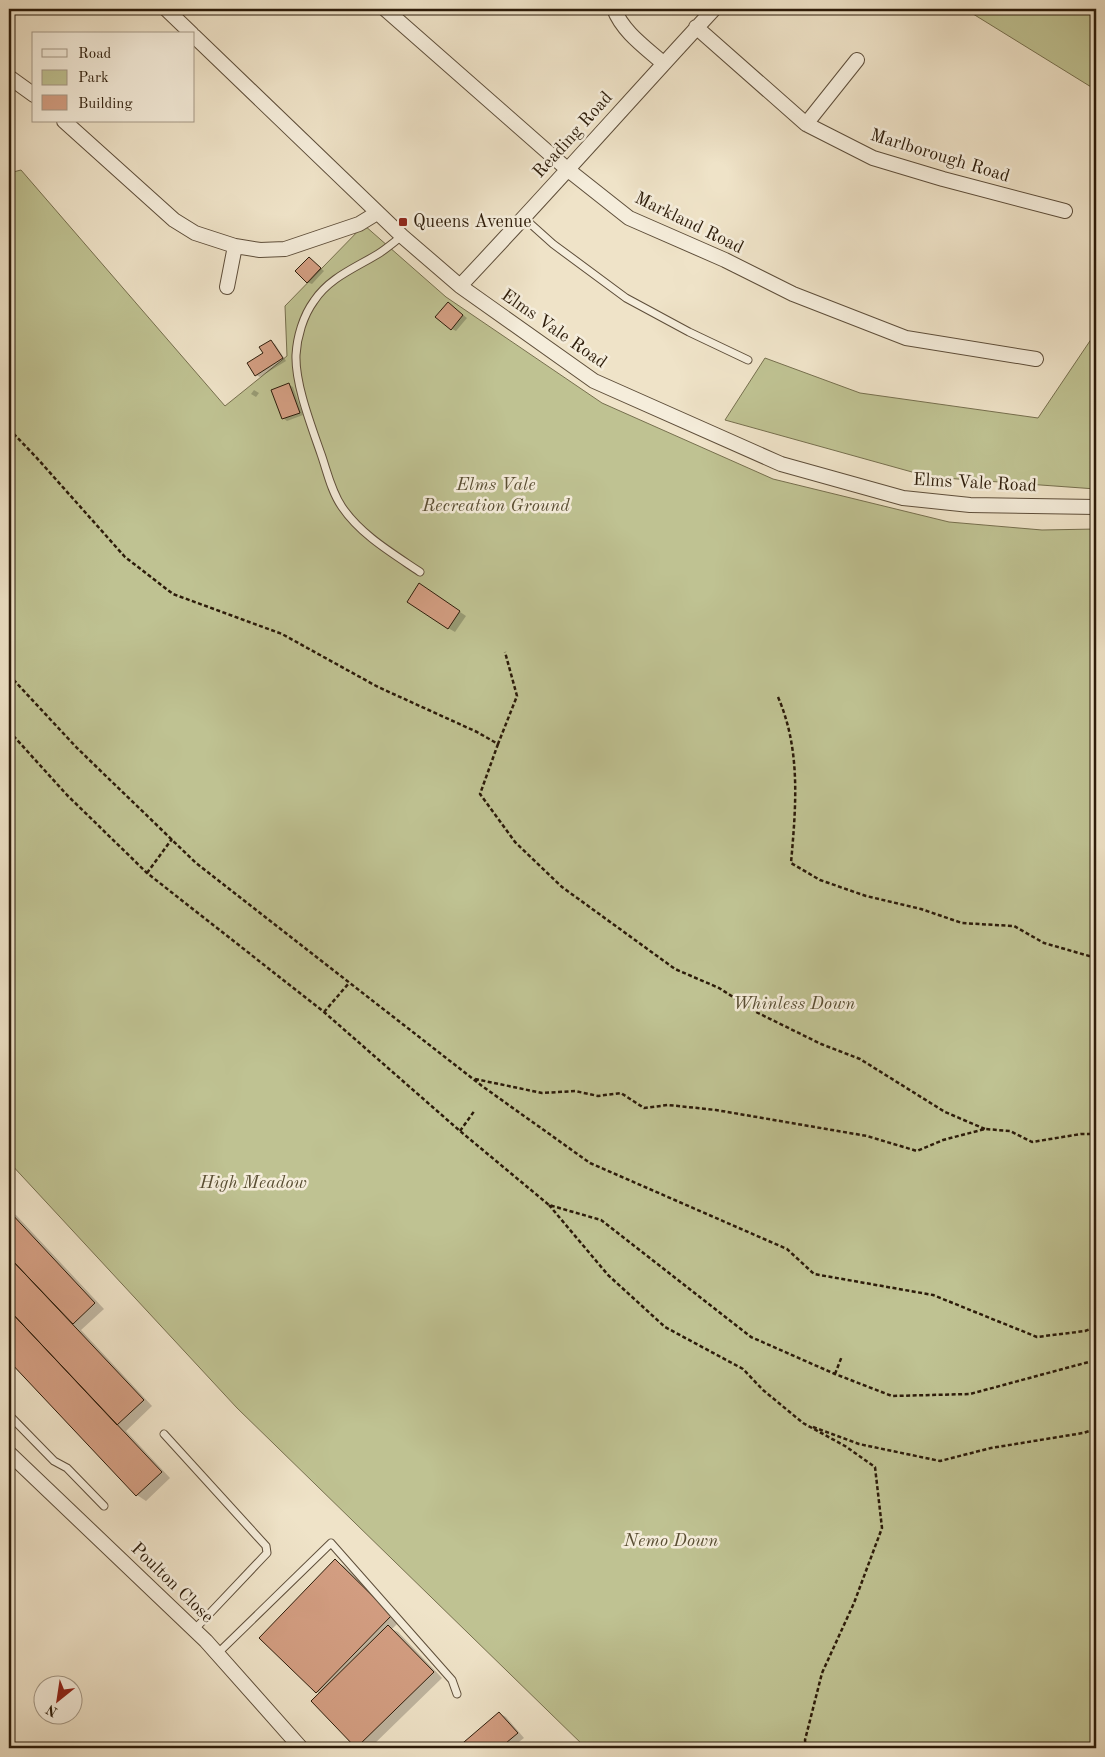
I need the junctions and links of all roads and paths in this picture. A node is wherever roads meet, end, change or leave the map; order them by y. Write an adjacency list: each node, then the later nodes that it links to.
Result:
1 (166, 9): 6 (street, Elms Vale Road)
2 (385, 9): 14 (street, Markland Road)
3 (614, 9): 9 (street)
4 (714, 9): 5 (street, Reading Road)
5 (696, 27): 9 (street, Reading Road); 13 (street, Marlborough Road)
6 (190, 32)
7 (195, 37): 16 (street, Elms Vale Road)
8 (857, 60): 13 (street)
9 (663, 63): 14 (street, Reading Road)
10 (9, 78): 11 (street)
11 (32, 94)
12 (65, 122): 19 (street)
13 (806, 124): 15 (street, Marlborough Road)
14 (567, 169): 17 (street, Reading Road); 22 (street, Markland Road)
15 (1064, 210)
16 (377, 213): 18 (street, Elms Vale Road); 19 (street)
17 (524, 218): 20 (street, Reading Road); 23 (lane)
18 (402, 236): 20 (street, Elms Vale Road); 26 (lane)
19 (235, 246): 21 (street)
20 (460, 286): 25 (street, Elms Vale Road)
21 (227, 287)
22 (1036, 359)
23 (748, 360)
24 (9, 429): 31 (path)
25 (1096, 507)
26 (420, 572)
27 (505, 652): 31 (path)
28 (9, 675): 32 (path)
29 (778, 697): 34 (path)
30 (9, 731): 33 (path)
31 (498, 744): 39 (path)
32 (172, 839): 33 (path); 35 (path)
33 (147, 873): 36 (path)
34 (1096, 958)
35 (349, 982): 36 (path); 37 (path)
36 (324, 1012): 40 (path)
37 (473, 1079): 39 (path); 43 (path)
38 (475, 1110): 40 (path)
39 (985, 1129): 41 (path)
40 (460, 1131): 42 (path)
41 (1096, 1134)
42 (549, 1205): 46 (path); 48 (path)
43 (1096, 1327)
44 (842, 1356): 46 (path)
45 (1096, 1360): 46 (path)
46 (835, 1374)
47 (9, 1415): 52 (lane)
48 (803, 1423): 49 (path); 57 (path)
49 (1096, 1429)
50 (164, 1434): 53 (lane)
51 (9, 1453): 53 (street, Poulton Close)
52 (104, 1506)
53 (194, 1630): 54 (street, Poulton Close)
54 (217, 1654): 55 (lane); 56 (street, Poulton Close)
55 (457, 1694)
56 (301, 1748)
57 (806, 1748)

